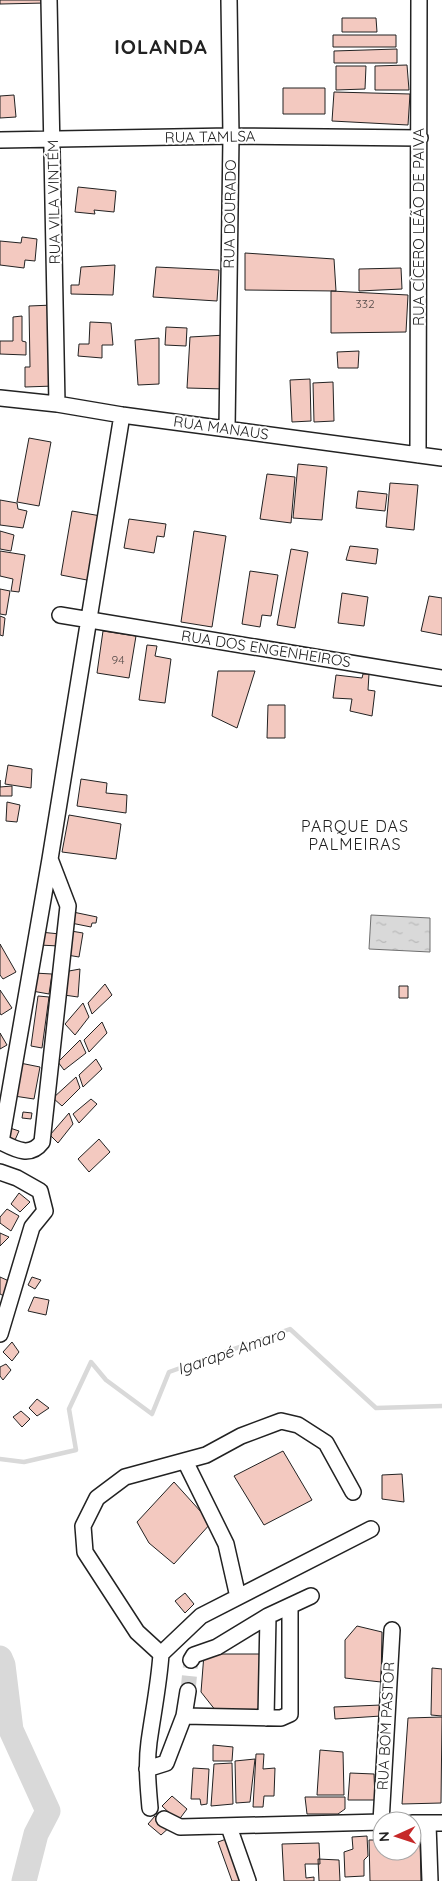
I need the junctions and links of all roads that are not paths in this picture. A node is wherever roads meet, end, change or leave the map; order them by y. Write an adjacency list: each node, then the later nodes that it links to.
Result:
1 (49, 0): 7 (street, RUA VILA VINTÉM)
2 (229, 0): 4 (street, RUA DOURADO)
3 (419, 0): 5 (street, RUA CÍCERO LEÃO DE PAIVA)
4 (231, 136): 5 (street, RUA TAMLSA); 7 (street, RUA TAMLSA); 11 (street, RUA DOURADO)
5 (420, 138): 12 (street, RUA CÍCERO LEÃO DE PAIVA)
6 (0, 140): 7 (street, RUA TAMLSA)
7 (53, 140): 9 (street, RUA VILA VINTÉM)
8 (0, 398): 9 (street, RUA MANAUS)
9 (57, 404): 10 (street, RUA MANAUS)
10 (122, 415): 11 (street, RUA MANAUS); 15 (street)
11 (227, 429): 12 (street, RUA MANAUS)
12 (418, 455): 13 (street, RUA MANAUS)
13 (442, 458)
14 (60, 615): 15 (street, RUA DOS ENGENHEIROS)
15 (90, 620): 16 (street, RUA DOS ENGENHEIROS); 17 (street)
16 (442, 678)
17 (50, 859): 17 (street)
18 (0, 1172): 19 (street)
19 (0, 1334)
20 (186, 1460): 21 (street); 24 (street); 28 (street)
21 (353, 1492)
22 (371, 1529): 24 (street)
23 (311, 1596): 25 (street)
24 (238, 1597): 28 (street)
25 (290, 1606): 26 (street); 32 (street)
26 (268, 1616): 29 (street); 32 (street)
27 (392, 1630): 35 (street, RUA BOM PASTOR)
28 (161, 1654): 33 (street)
29 (191, 1660)
30 (188, 1691): 31 (street)
31 (184, 1716): 32 (street); 33 (street)
32 (266, 1718)
33 (147, 1769): 34 (street)
34 (150, 1808)
35 (382, 1811)
36 (164, 1819): 40 (street)
37 (372, 1822): 40 (street)
38 (422, 1823): 39 (street)
39 (435, 1823): 42 (street)
40 (229, 1827): 41 (street)
41 (248, 1881)
42 (430, 1881)

